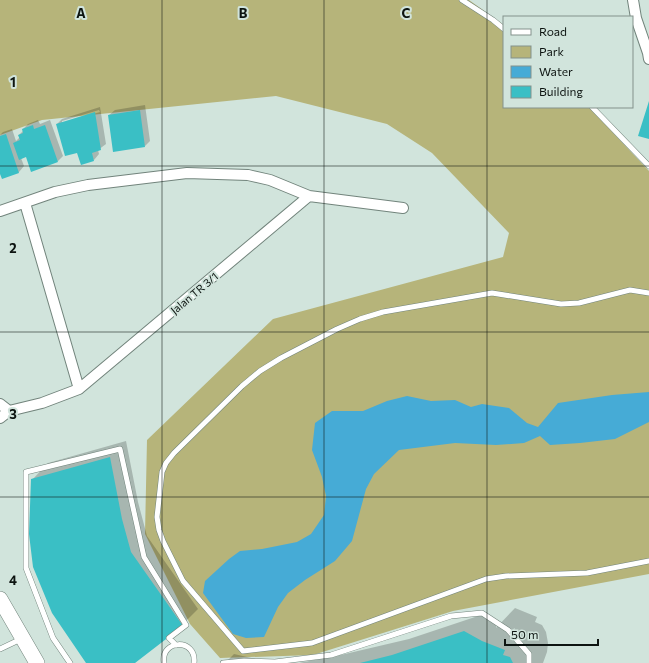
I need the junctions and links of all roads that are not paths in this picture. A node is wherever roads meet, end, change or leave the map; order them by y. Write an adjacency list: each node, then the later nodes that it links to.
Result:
1 (462, 0): 3 (lane)
2 (634, 0): 4 (street)
3 (503, 28)
4 (649, 59)
5 (593, 108): 6 (lane)
6 (649, 166)
7 (309, 196): 8 (street); 9 (street); 12 (street, Jalan TR 3/1)
8 (25, 203): 10 (street); 12 (street)
9 (403, 208)
10 (0, 211)
11 (649, 293): 16 (lane)
12 (79, 389): 14 (street, Jalan TR 3/1)
13 (0, 404): 14 (street)
14 (9, 411): 15 (street)
15 (0, 418)
16 (649, 561)
17 (0, 599): 18 (main road)
18 (22, 638): 20 (lane); 23 (main road)
19 (176, 645): 21 (lane); 24 (lane); 25 (lane)
20 (0, 649)
21 (163, 662)
22 (255, 662): 26 (lane); 27 (lane)
23 (37, 663)
24 (70, 663)
25 (194, 663)
26 (224, 663)
27 (529, 663)

